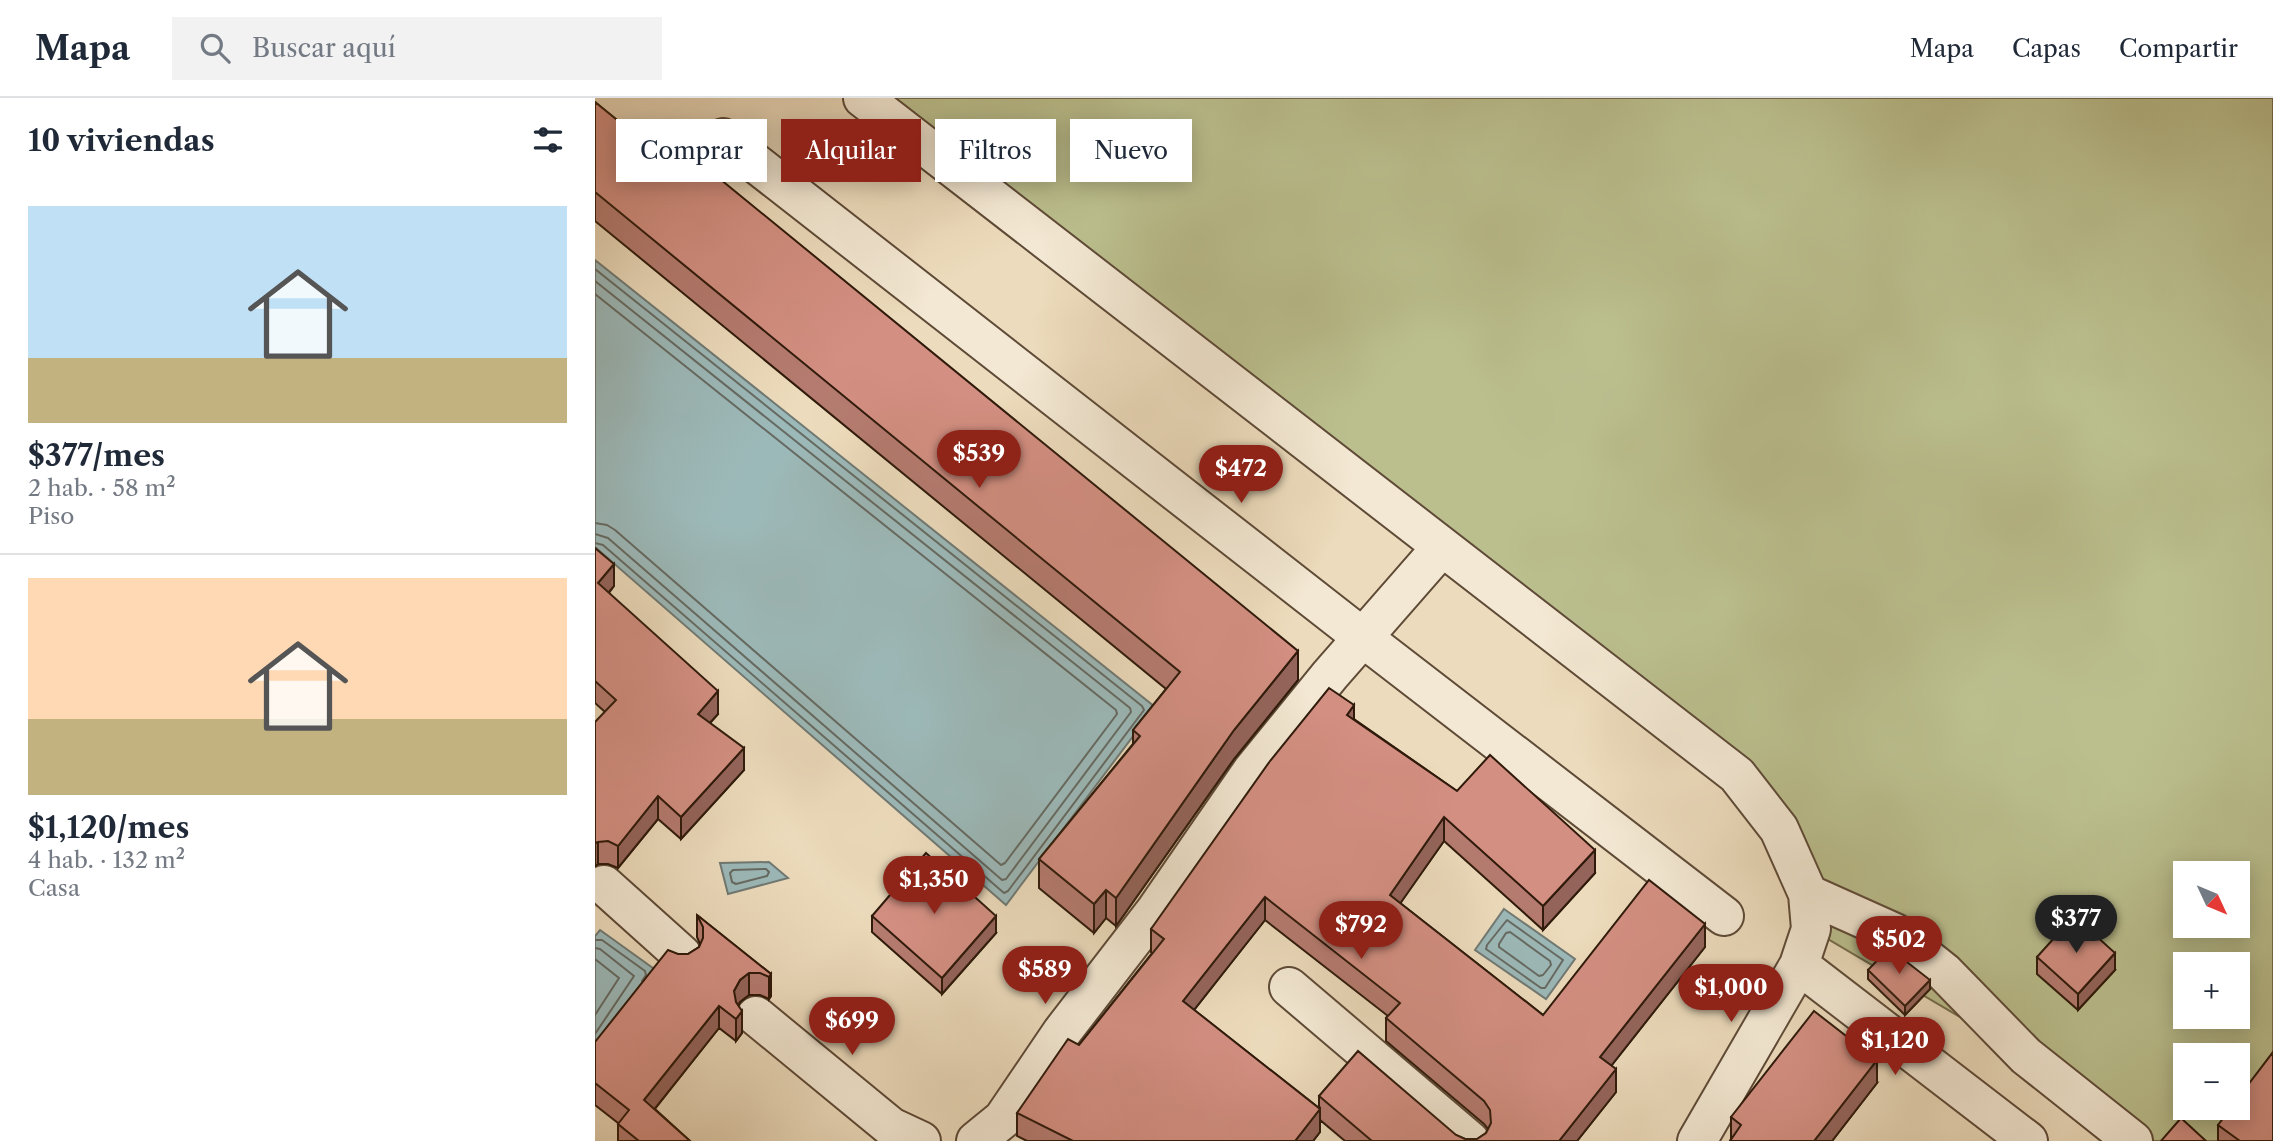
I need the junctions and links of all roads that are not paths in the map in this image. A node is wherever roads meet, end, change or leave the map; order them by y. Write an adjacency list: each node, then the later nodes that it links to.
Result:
1 (863, 98): 3 (street)
2 (767, 172): 4 (street)
3 (1441, 548): 4 (street); 6 (street)
4 (1363, 637): 7 (street); 13 (street)
5 (604, 885): 8 (street)
6 (1808, 894): 9 (street); 17 (street)
7 (1724, 916)
8 (682, 954)
9 (1799, 965): 15 (street); 16 (street)
10 (1289, 987): 14 (street)
11 (755, 1016): 12 (street)
12 (921, 1141)
13 (976, 1141)
14 (1470, 1141)
15 (1697, 1141)
16 (2028, 1141)
17 (2133, 1141)

